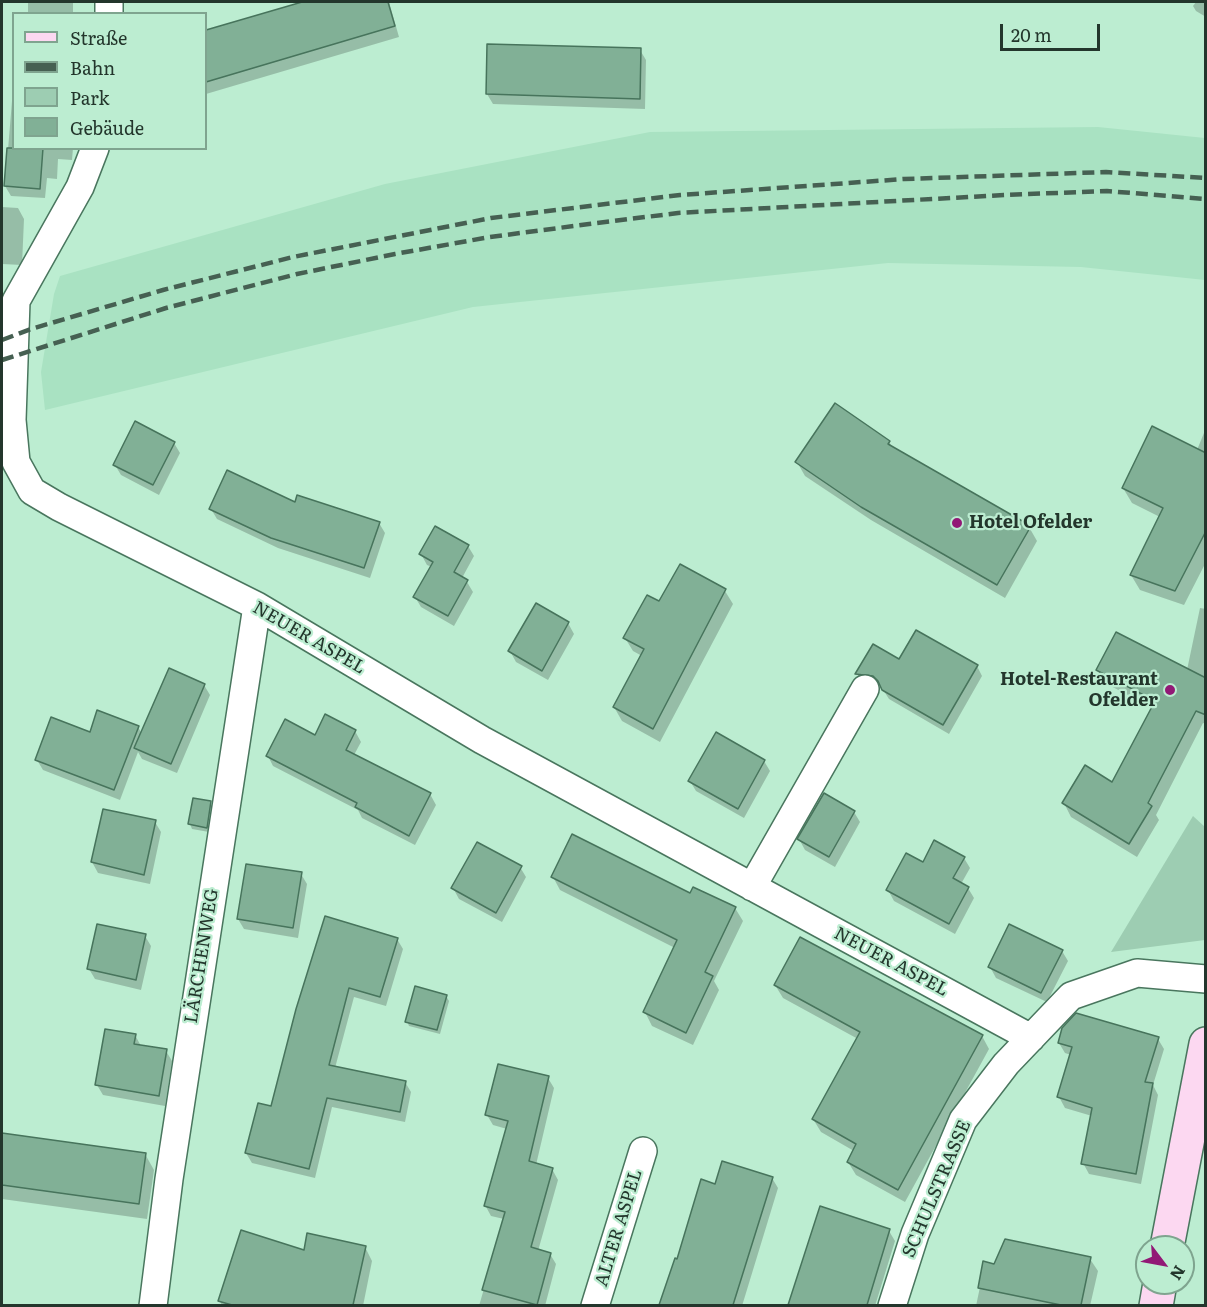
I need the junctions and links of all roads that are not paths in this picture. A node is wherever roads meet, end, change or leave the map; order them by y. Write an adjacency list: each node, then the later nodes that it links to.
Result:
1 (94, 150): 2 (street, NEUER ASPEL)
2 (257, 606): 4 (street, NEUER ASPEL); 10 (street, LÄRCHENWEG)
3 (865, 689): 4 (street)
4 (752, 887): 6 (street, NEUER ASPEL)
5 (1206, 979): 6 (street, SCHULSTRASSE)
6 (1031, 1038): 12 (street, SCHULSTRASSE)
7 (1206, 1044): 9 (main road)
8 (643, 1151): 11 (street, ALTER ASPEL)
9 (1169, 1235)
10 (153, 1305)
11 (595, 1305)
12 (892, 1305)

